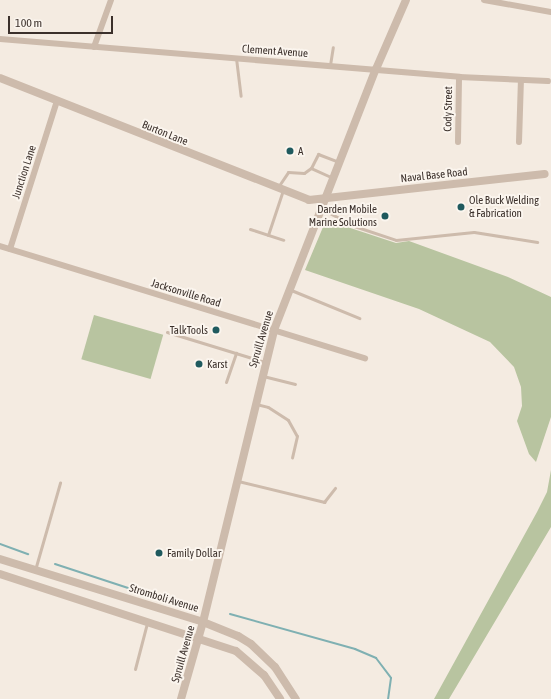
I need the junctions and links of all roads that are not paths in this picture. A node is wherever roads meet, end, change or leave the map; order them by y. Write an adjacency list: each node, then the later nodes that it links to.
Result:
1 (111, 0): 7 (street)
2 (406, 0): 10 (street, Spruill Avenue)
3 (484, 0): 4 (street)
4 (551, 12)
5 (0, 39): 7 (street, Clement Avenue)
6 (333, 47): 9 (lane)
7 (94, 48): 8 (street, Clement Avenue)
8 (236, 58): 9 (street, Clement Avenue); 15 (lane)
9 (330, 65): 10 (street, Clement Avenue)
10 (376, 69): 11 (street, Clement Avenue); 19 (street, Spruill Avenue)
11 (459, 77): 13 (street, Clement Avenue); 17 (street, Cody Street)
12 (0, 78): 16 (street, Burton Lane)
13 (521, 80): 14 (street, Clement Avenue); 18 (street)
14 (548, 81)
15 (241, 96)
16 (57, 101): 23 (street, Burton Lane); 31 (street, Junction Lane)
17 (458, 142)
18 (520, 142)
19 (339, 162): 20 (lane); 22 (street, Spruill Avenue)
20 (311, 168): 22 (lane); 23 (lane)
21 (545, 174): 24 (street, Naval Base Road)
22 (333, 178): 24 (street, Spruill Avenue)
23 (280, 189): 24 (street, Burton Lane); 27 (lane)
24 (324, 198): 25 (street, Spruill Avenue)
25 (320, 208): 29 (lane); 32 (street, Spruill Avenue)
26 (250, 229): 27 (lane)
27 (268, 235): 28 (lane)
28 (283, 240)
29 (537, 242)
30 (0, 246): 31 (street, Jacksonville Road)
31 (10, 249): 34 (street, Jacksonville Road)
32 (290, 289): 33 (lane); 34 (street, Spruill Avenue)
33 (359, 318)
34 (274, 330): 37 (street, Jacksonville Road); 38 (street, Spruill Avenue)
35 (167, 332): 36 (lane)
36 (236, 353): 38 (lane); 40 (lane)
37 (365, 358)
38 (265, 362): 39 (street, Spruill Avenue)
39 (262, 375): 41 (lane); 42 (street, Spruill Avenue)
40 (226, 382)
41 (295, 384)
42 (255, 404): 43 (lane); 44 (street, Spruill Avenue)
43 (292, 457)
44 (237, 480): 46 (lane); 51 (street, Spruill Avenue)
45 (60, 483): 48 (lane)
46 (335, 488)
47 (0, 559): 48 (street, Stromboli Avenue)
48 (35, 570): 51 (street, Stromboli Avenue)
49 (0, 574): 50 (street)
50 (148, 621): 52 (street); 53 (lane)
51 (203, 622): 52 (street, Spruill Avenue); 56 (street, Stromboli Avenue)
52 (198, 637): 54 (street, Spruill Avenue); 55 (street)
53 (135, 669)
54 (182, 699)
55 (280, 699)
56 (296, 699)

